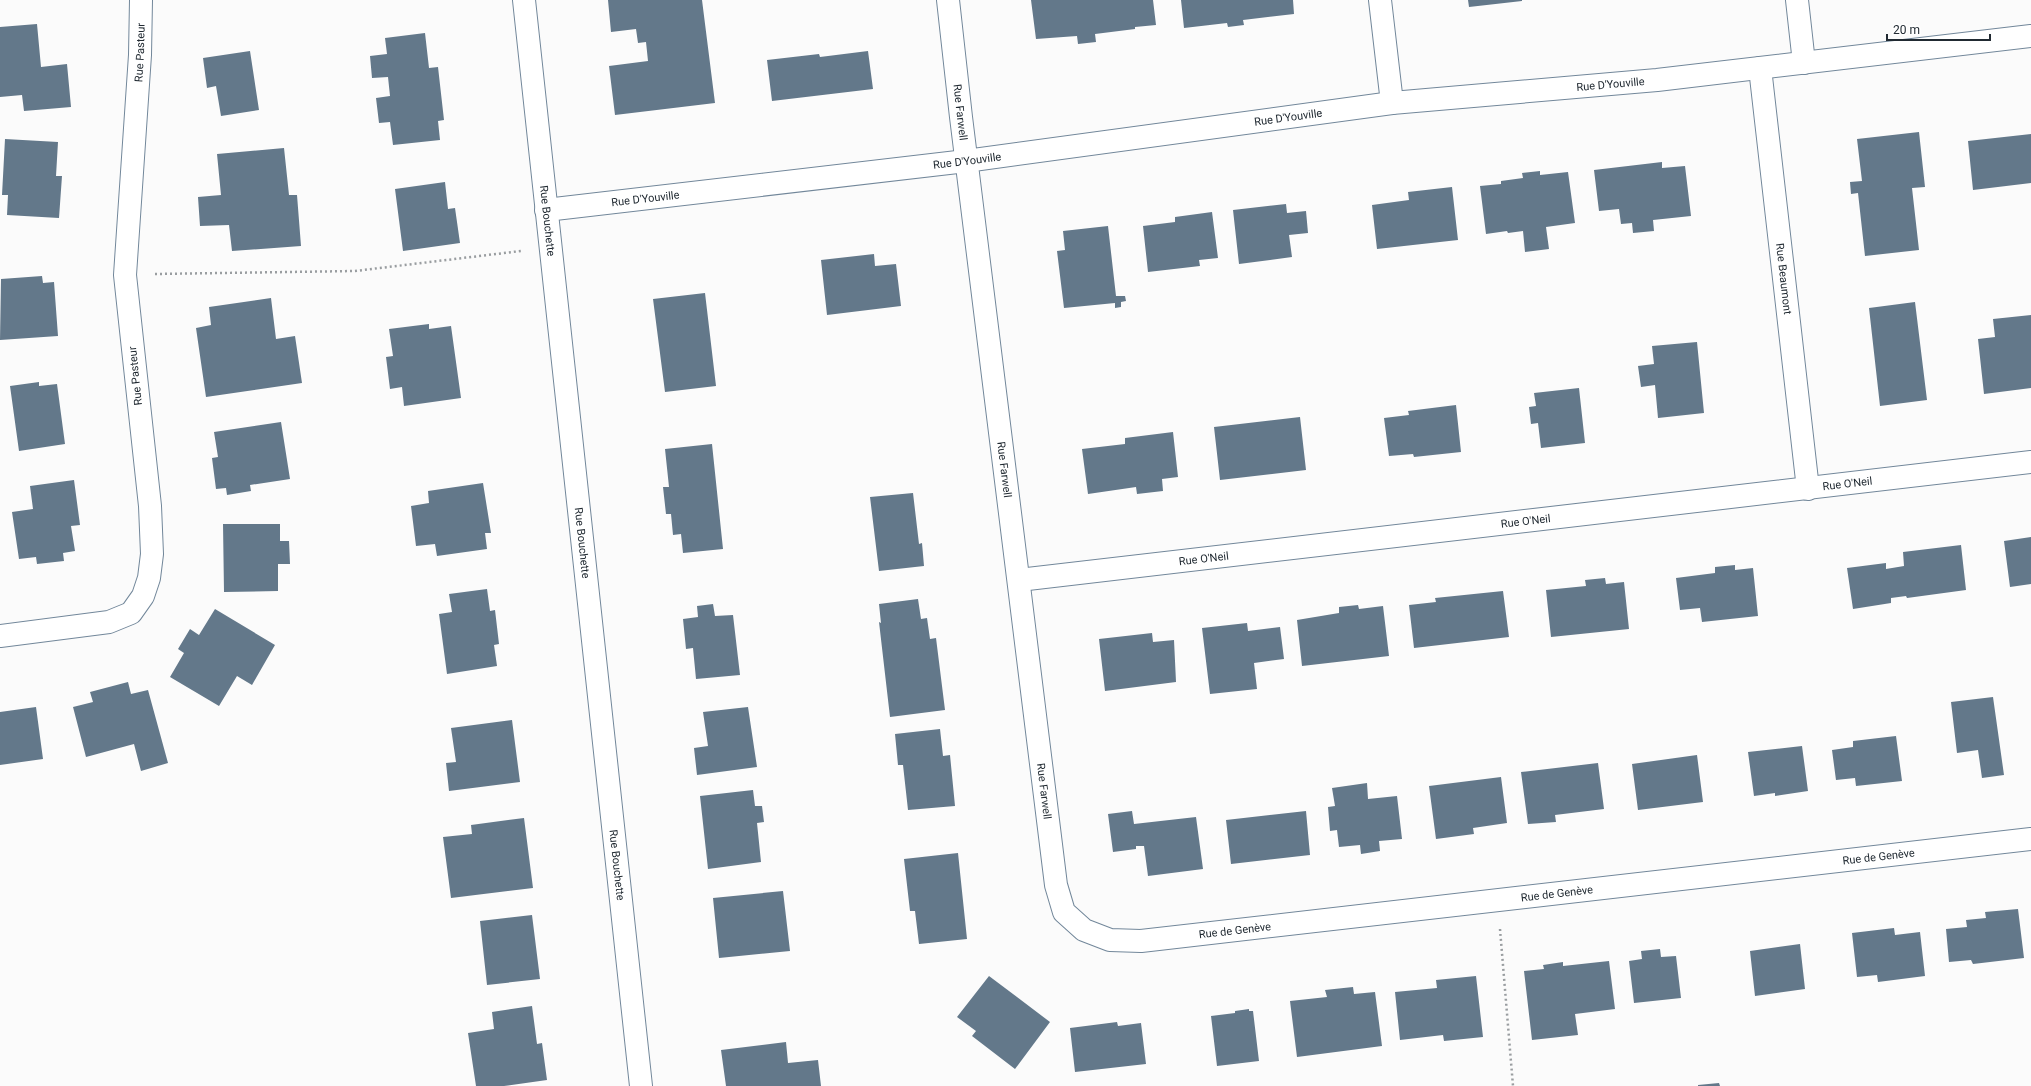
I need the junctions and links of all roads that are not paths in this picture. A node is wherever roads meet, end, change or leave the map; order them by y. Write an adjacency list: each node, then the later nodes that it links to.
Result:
1 (141, 0): 15 (street, Rue Pasteur)
2 (524, 0): 11 (street, Rue Bouchette)
3 (948, 0): 10 (street, Rue Farwell)
4 (1380, 0): 9 (street)
5 (1797, 0): 7 (street)
6 (2031, 36): 7 (street, Rue D'Youville)
7 (1804, 63): 8 (street, Rue D'Youville)
8 (1760, 68): 9 (street, Rue D'Youville); 13 (street, Rue Beaumont)
9 (1392, 103): 10 (street, Rue D'Youville)
10 (966, 161): 11 (street, Rue D'Youville); 14 (street, Rue Farwell)
11 (546, 210): 18 (street, Rue Bouchette)
12 (2031, 462): 13 (street, Rue O'Neil)
13 (1808, 489): 14 (street, Rue O'Neil)
14 (1019, 580): 17 (street, Rue Farwell)
15 (0, 636)
16 (2031, 839): 17 (street, Rue de Genève)
17 (1084, 930)
18 (641, 1086)

